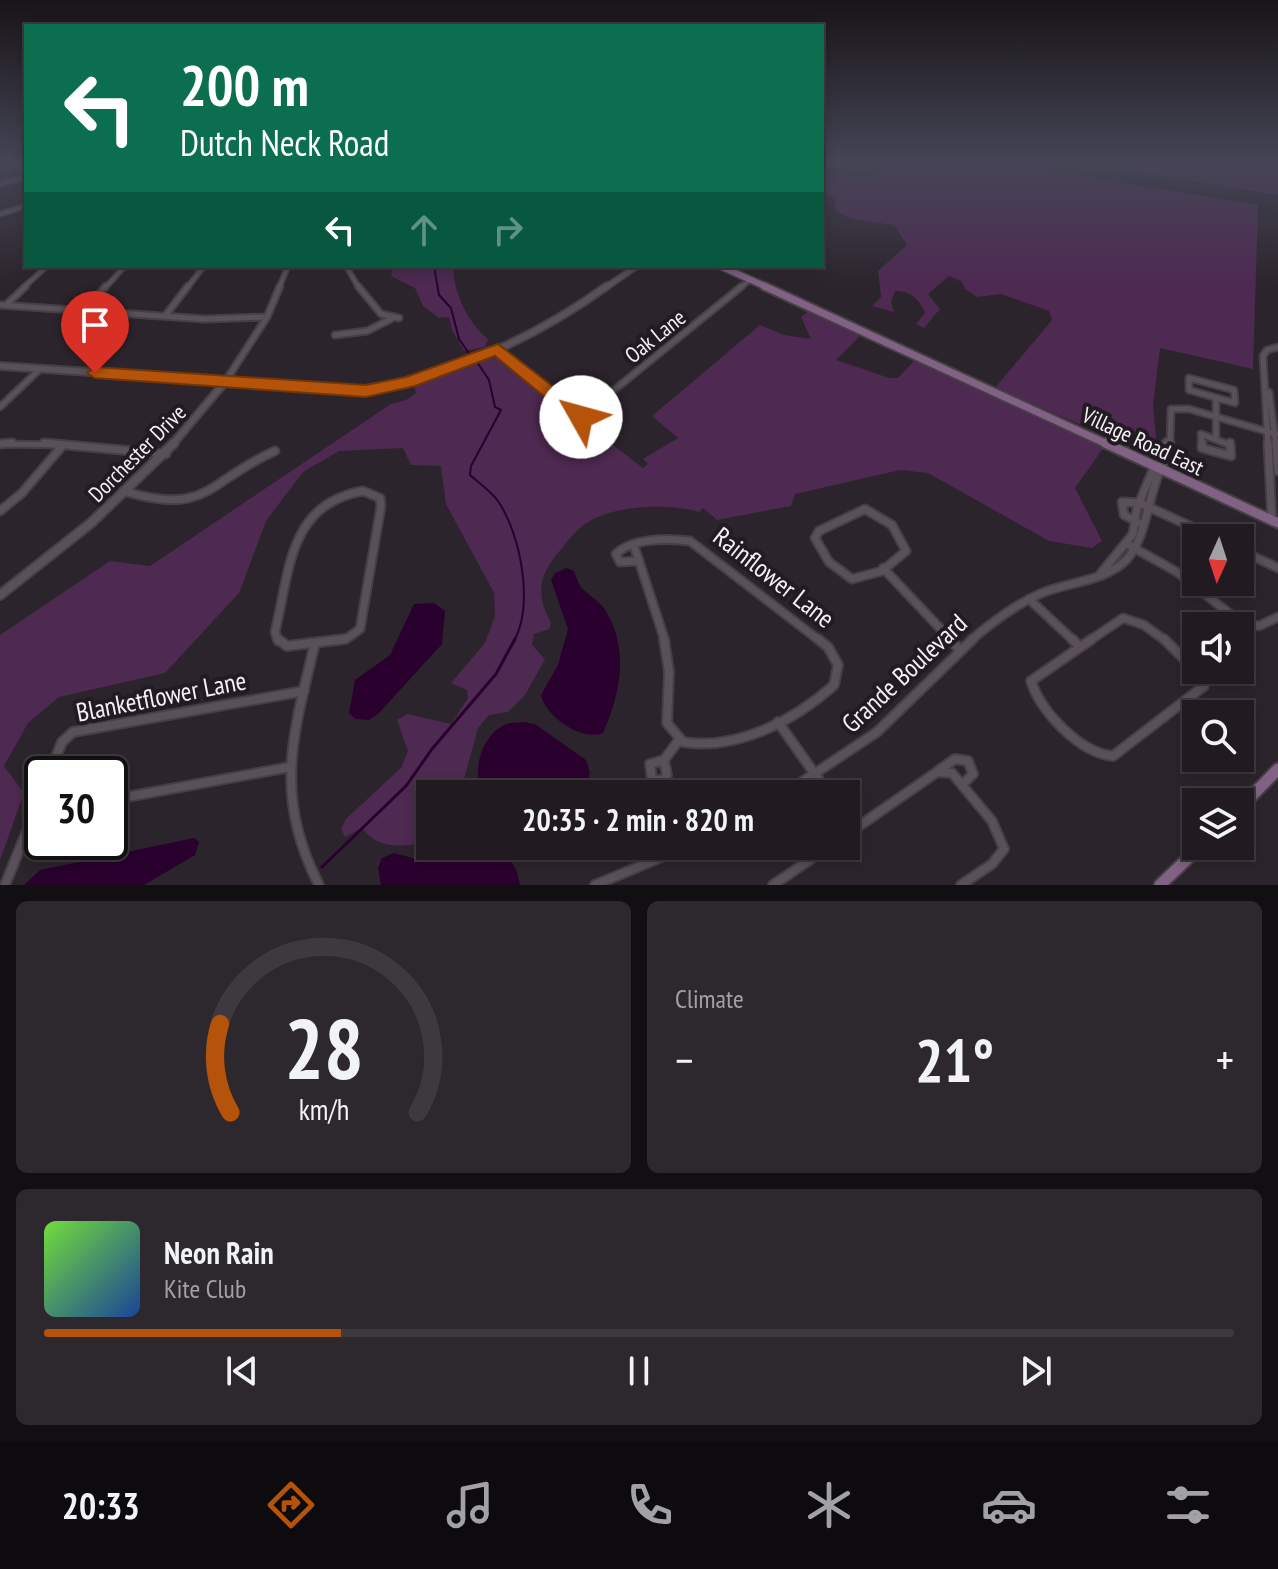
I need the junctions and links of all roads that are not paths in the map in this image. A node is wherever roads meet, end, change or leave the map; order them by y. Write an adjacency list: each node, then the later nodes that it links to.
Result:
1 (24, 207): 2 (street)
2 (0, 214)
3 (45, 268): 11 (street)
4 (123, 268): 12 (street)
5 (202, 268): 13 (street)
6 (287, 268): 14 (street, Dorchester Drive)
7 (347, 268): 16 (street)
8 (634, 268): 19 (street)
9 (724, 268): 10 (main road, Village Road East)
10 (750, 280): 19 (street, Oak Lane); 32 (main road, Village Road East)
11 (3, 305): 12 (street)
12 (84, 311): 13 (street)
13 (165, 316): 14 (street)
14 (267, 317): 22 (street, Dorchester Drive)
15 (399, 318): 16 (street)
16 (391, 319): 17 (street)
17 (335, 335)
18 (1278, 347): 26 (street)
19 (498, 349): 22 (street)
20 (0, 366): 21 (street)
21 (40, 369): 22 (street); 24 (street)
22 (225, 382): 31 (street, Dorchester Drive)
23 (1216, 398): 23 (street); 25 (street)
24 (0, 407)
25 (1215, 416): 26 (street); 27 (street); 32 (street, Grande Boulevard)
26 (1272, 433): 33 (street); 35 (street)
27 (1216, 438): 27 (street)
28 (0, 444): 29 (street)
29 (63, 445): 31 (street); 37 (street)
30 (275, 451): 34 (street)
31 (166, 454): 34 (street, Dorchester Drive)
32 (1160, 465): 36 (street, Grande Boulevard); 38 (main road, Village Road East)
33 (1278, 471)
34 (127, 492): 49 (street, Dorchester Drive)
35 (1275, 497): 38 (street)
36 (1144, 504): 39 (street, Grande Boulevard); 39 (street); 40 (street)
37 (0, 511)
38 (1275, 519)
39 (1139, 523): 41 (street, Grande Boulevard); 43 (street, Grande Boulevard)
40 (1186, 524)
41 (1127, 544): 43 (street); 48 (street, Grande Boulevard)
42 (634, 546): 45 (street); 45 (street); 56 (street, Rainflower Lane)
43 (1136, 549): 48 (street, Grande Boulevard); 51 (street)
44 (1254, 557): 47 (street)
45 (639, 561): 57 (street)
46 (883, 568): 46 (street); 54 (street)
47 (1278, 568)
48 (1101, 573): 50 (street, Grande Boulevard)
49 (0, 595)
50 (1029, 599): 53 (street); 54 (street, Grande Boulevard)
51 (1278, 617)
52 (315, 643): 52 (street); 55 (street)
53 (1079, 646): 53 (street)
54 (959, 649): 63 (street, Grande Boulevard)
55 (304, 691): 58 (street, Blanketflower Lane); 60 (street)
56 (778, 722): 57 (street, Rainflower Lane); 63 (street)
57 (679, 740): 59 (street)
58 (56, 756)
59 (664, 760)
60 (290, 767): 68 (street); 75 (street)
61 (1278, 769): 67 (main road)
62 (937, 772): 66 (street); 66 (street); 69 (street)
63 (815, 775): 64 (street, Grande Boulevard); 65 (street)
64 (807, 780)
65 (819, 780)
66 (963, 784): 78 (street)
67 (1254, 794)
68 (128, 797)
69 (860, 826)
70 (24, 844): 74 (street)
71 (655, 860): 76 (street)
72 (810, 860): 77 (street)
73 (1186, 860): 79 (main road)
74 (5, 885)
75 (319, 885)
76 (595, 885)
77 (773, 885)
78 (961, 885)
79 (1160, 885)

